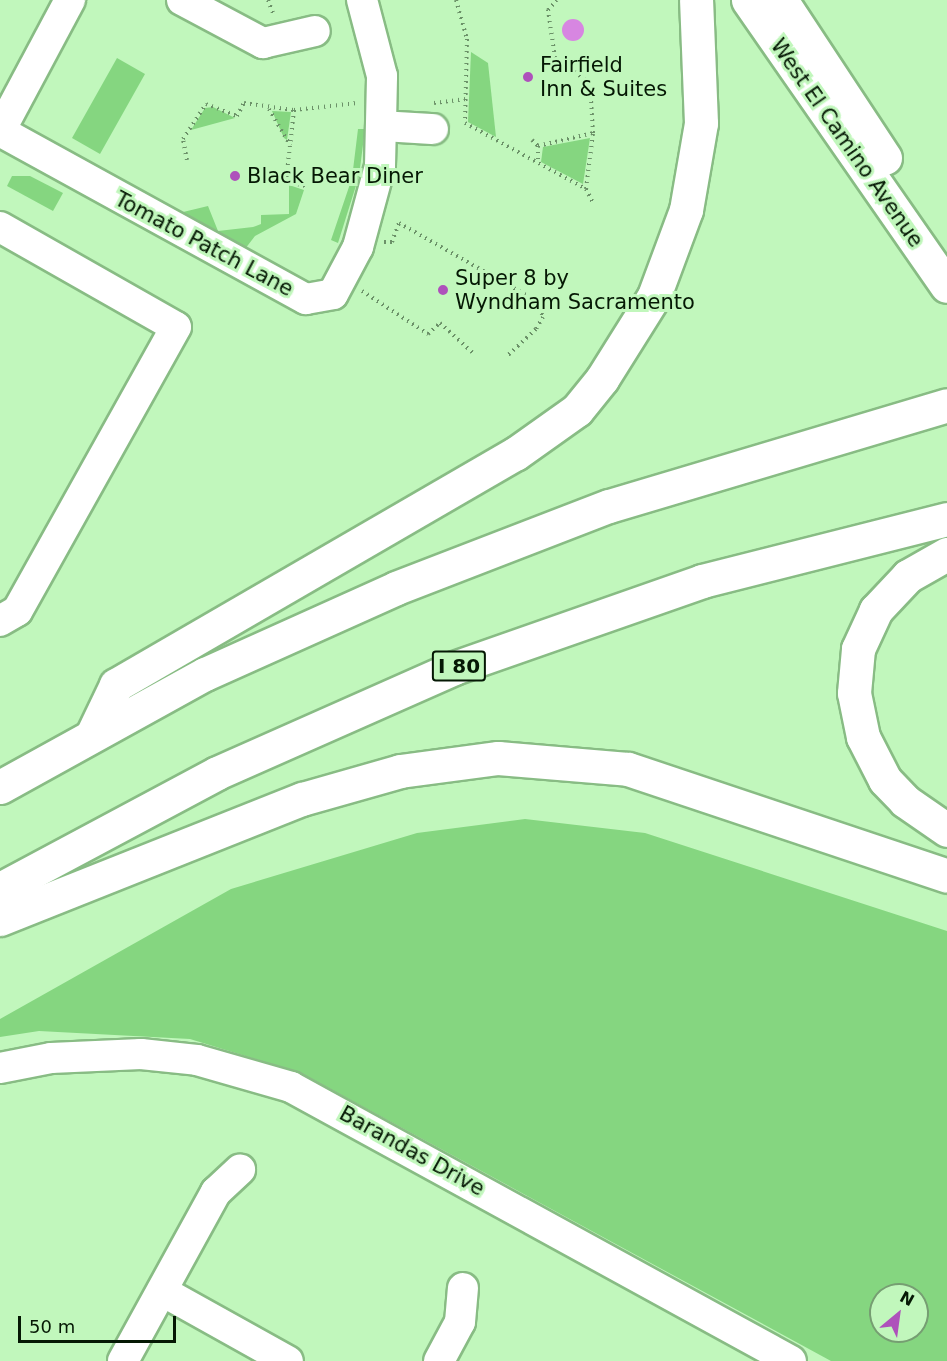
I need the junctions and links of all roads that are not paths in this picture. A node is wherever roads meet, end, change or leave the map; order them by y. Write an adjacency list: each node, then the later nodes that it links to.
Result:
1 (70, 0): 10 (street)
2 (182, 0): 7 (street)
3 (362, 0): 8 (street, Tomato Patch Lane)
4 (696, 0): 18 (main road)
5 (748, 0): 13 (main road, West El Camino Avenue)
6 (781, 0): 12 (main road, West El Camino Avenue)
7 (315, 31)
8 (382, 126): 9 (street); 10 (street, Tomato Patch Lane)
9 (433, 129)
10 (0, 131)
11 (0, 227): 17 (street)
12 (947, 252)
13 (947, 286)
14 (947, 405): 18 (main road)
15 (947, 519): 22 (main road, I 80)
16 (947, 554): 20 (main road)
17 (0, 621)
18 (93, 733): 19 (main road)
19 (0, 787)
20 (947, 830)
21 (947, 876): 23 (main road)
22 (0, 889)
23 (0, 919)
24 (0, 1068): 31 (street, Barandas Drive)
25 (240, 1170): 27 (street)
26 (463, 1288): 30 (street)
27 (162, 1291): 28 (street); 29 (street)
28 (123, 1361)
29 (288, 1361)
30 (440, 1361)
31 (791, 1361)

